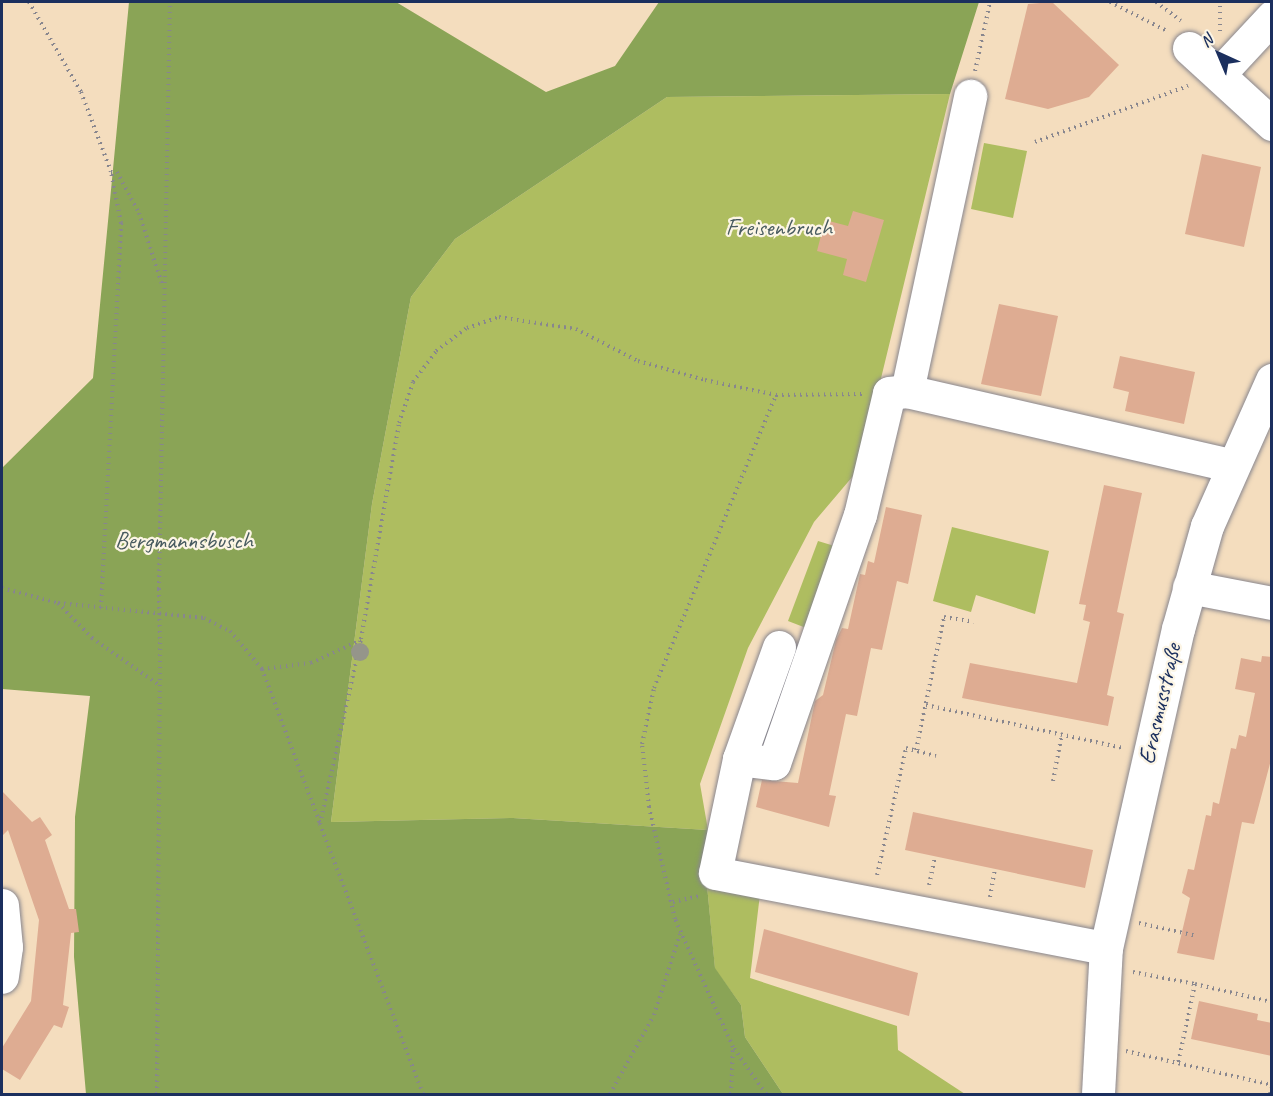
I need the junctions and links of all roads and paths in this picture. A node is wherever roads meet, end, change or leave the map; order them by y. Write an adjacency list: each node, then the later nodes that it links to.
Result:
1 (29, 2): 11 (path)
2 (170, 2): 12 (path)
3 (990, 2): 8 (path)
4 (1110, 2): 6 (path)
5 (1272, 17): 7 (street)
6 (1189, 48): 7 (street)
7 (1219, 74): 9 (street); 10 (path)
8 (970, 96): 14 (street)
9 (1272, 124)
10 (1035, 142)
11 (111, 172): 12 (path); 21 (path)
12 (163, 285): 26 (path, bridge)
13 (1272, 380): 16 (street, Erasmusstraße)
14 (898, 392): 15 (path); 16 (street); 32 (street)
15 (776, 395): 23 (path); 38 (path)
16 (1231, 465): 17 (street, Erasmusstraße)
17 (1189, 587): 20 (street); 30 (street, Erasmusstraße)
18 (2, 588): 19 (path)
19 (58, 603): 21 (path); 26 (path)
20 (1272, 603)
21 (101, 608): 25 (path)
22 (974, 622): 27 (path)
23 (361, 639): 25 (path); 34 (path)
24 (779, 647): 32 (street)
25 (262, 669): 34 (path)
26 (159, 684): 48 (path)
27 (926, 705): 28 (path); 29 (path)
28 (1062, 734): 30 (path); 33 (path)
29 (916, 750): 31 (path); 35 (path)
30 (1148, 753): 40 (street, Erasmusstraße)
31 (936, 756)
32 (739, 759): 35 (street)
33 (1053, 781)
34 (320, 824): 49 (path)
35 (871, 902): 40 (street)
36 (2, 905): 41 (street)
37 (1130, 921): 39 (path)
38 (680, 934): 45 (path); 50 (path)
39 (1197, 936)
40 (1106, 958): 42 (path); 44 (street, Erasmusstraße)
41 (2, 977)
42 (1195, 984): 43 (path); 46 (path)
43 (1272, 1002)
44 (1100, 1044): 46 (path); 53 (street, Erasmusstraße)
45 (733, 1047): 51 (path); 52 (path)
46 (1178, 1063): 47 (path)
47 (1272, 1086): 54 (path)
48 (157, 1095)
49 (423, 1095)
50 (610, 1095)
51 (731, 1095)
52 (765, 1095)
53 (1098, 1095)
54 (1270, 1095)

